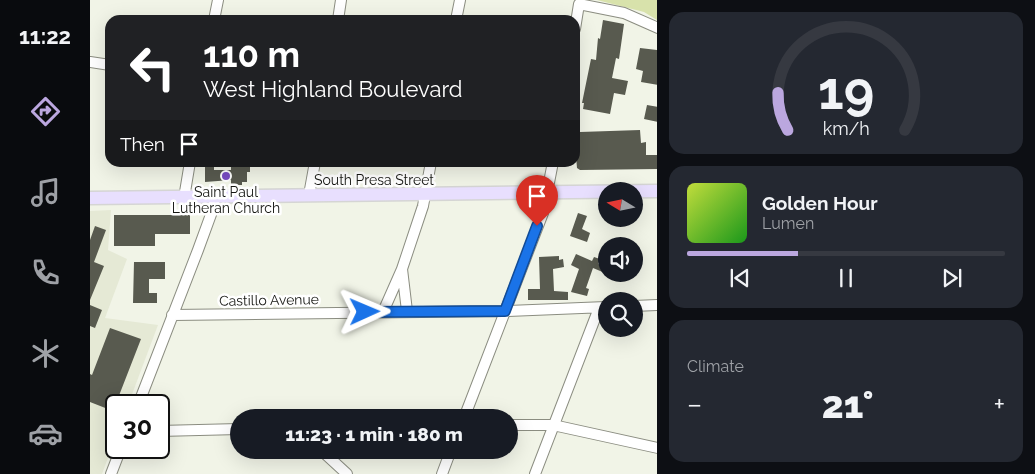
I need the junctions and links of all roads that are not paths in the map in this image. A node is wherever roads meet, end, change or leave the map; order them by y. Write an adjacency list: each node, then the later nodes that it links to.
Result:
1 (218, 0): 4 (street)
2 (341, 0): 5 (street)
3 (460, 0): 6 (street)
4 (215, 15)
5 (339, 15)
6 (457, 15)
7 (577, 15): 8 (street)
8 (657, 28)
9 (90, 62): 10 (street)
10 (105, 64)
11 (189, 167): 21 (street)
12 (313, 167): 17 (street)
13 (430, 167): 18 (street)
14 (552, 167): 16 (street)
15 (657, 191): 16 (main road, South Presa Street)
16 (548, 193): 18 (main road, South Presa Street); 26 (street)
17 (309, 195): 18 (main road, South Presa Street); 19 (main road, South Presa Street)
18 (426, 195): 22 (street)
19 (215, 196): 21 (main road, South Presa Street); 29 (street)
20 (90, 198): 21 (main road, South Presa Street)
21 (184, 198)
22 (402, 269): 27 (street); 28 (street)
23 (657, 305): 24 (street)
24 (643, 306)
25 (598, 308): 26 (street, Castillo Avenue)
26 (505, 311): 28 (street, Castillo Avenue); 32 (street)
27 (383, 312): 28 (street, Castillo Avenue); 29 (street, Castillo Avenue)
28 (407, 312)
29 (172, 315): 31 (street)
30 (598, 320): 34 (street)
31 (142, 394)
32 (467, 409)
33 (518, 425): 34 (street)
34 (553, 425): 37 (street); 44 (street)
35 (230, 429): 36 (street)
36 (170, 431)
37 (657, 448)
38 (117, 459): 41 (street)
39 (331, 459): 42 (street)
40 (448, 459): 43 (street)
41 (111, 474)
42 (347, 474)
43 (442, 474)
44 (535, 474)

